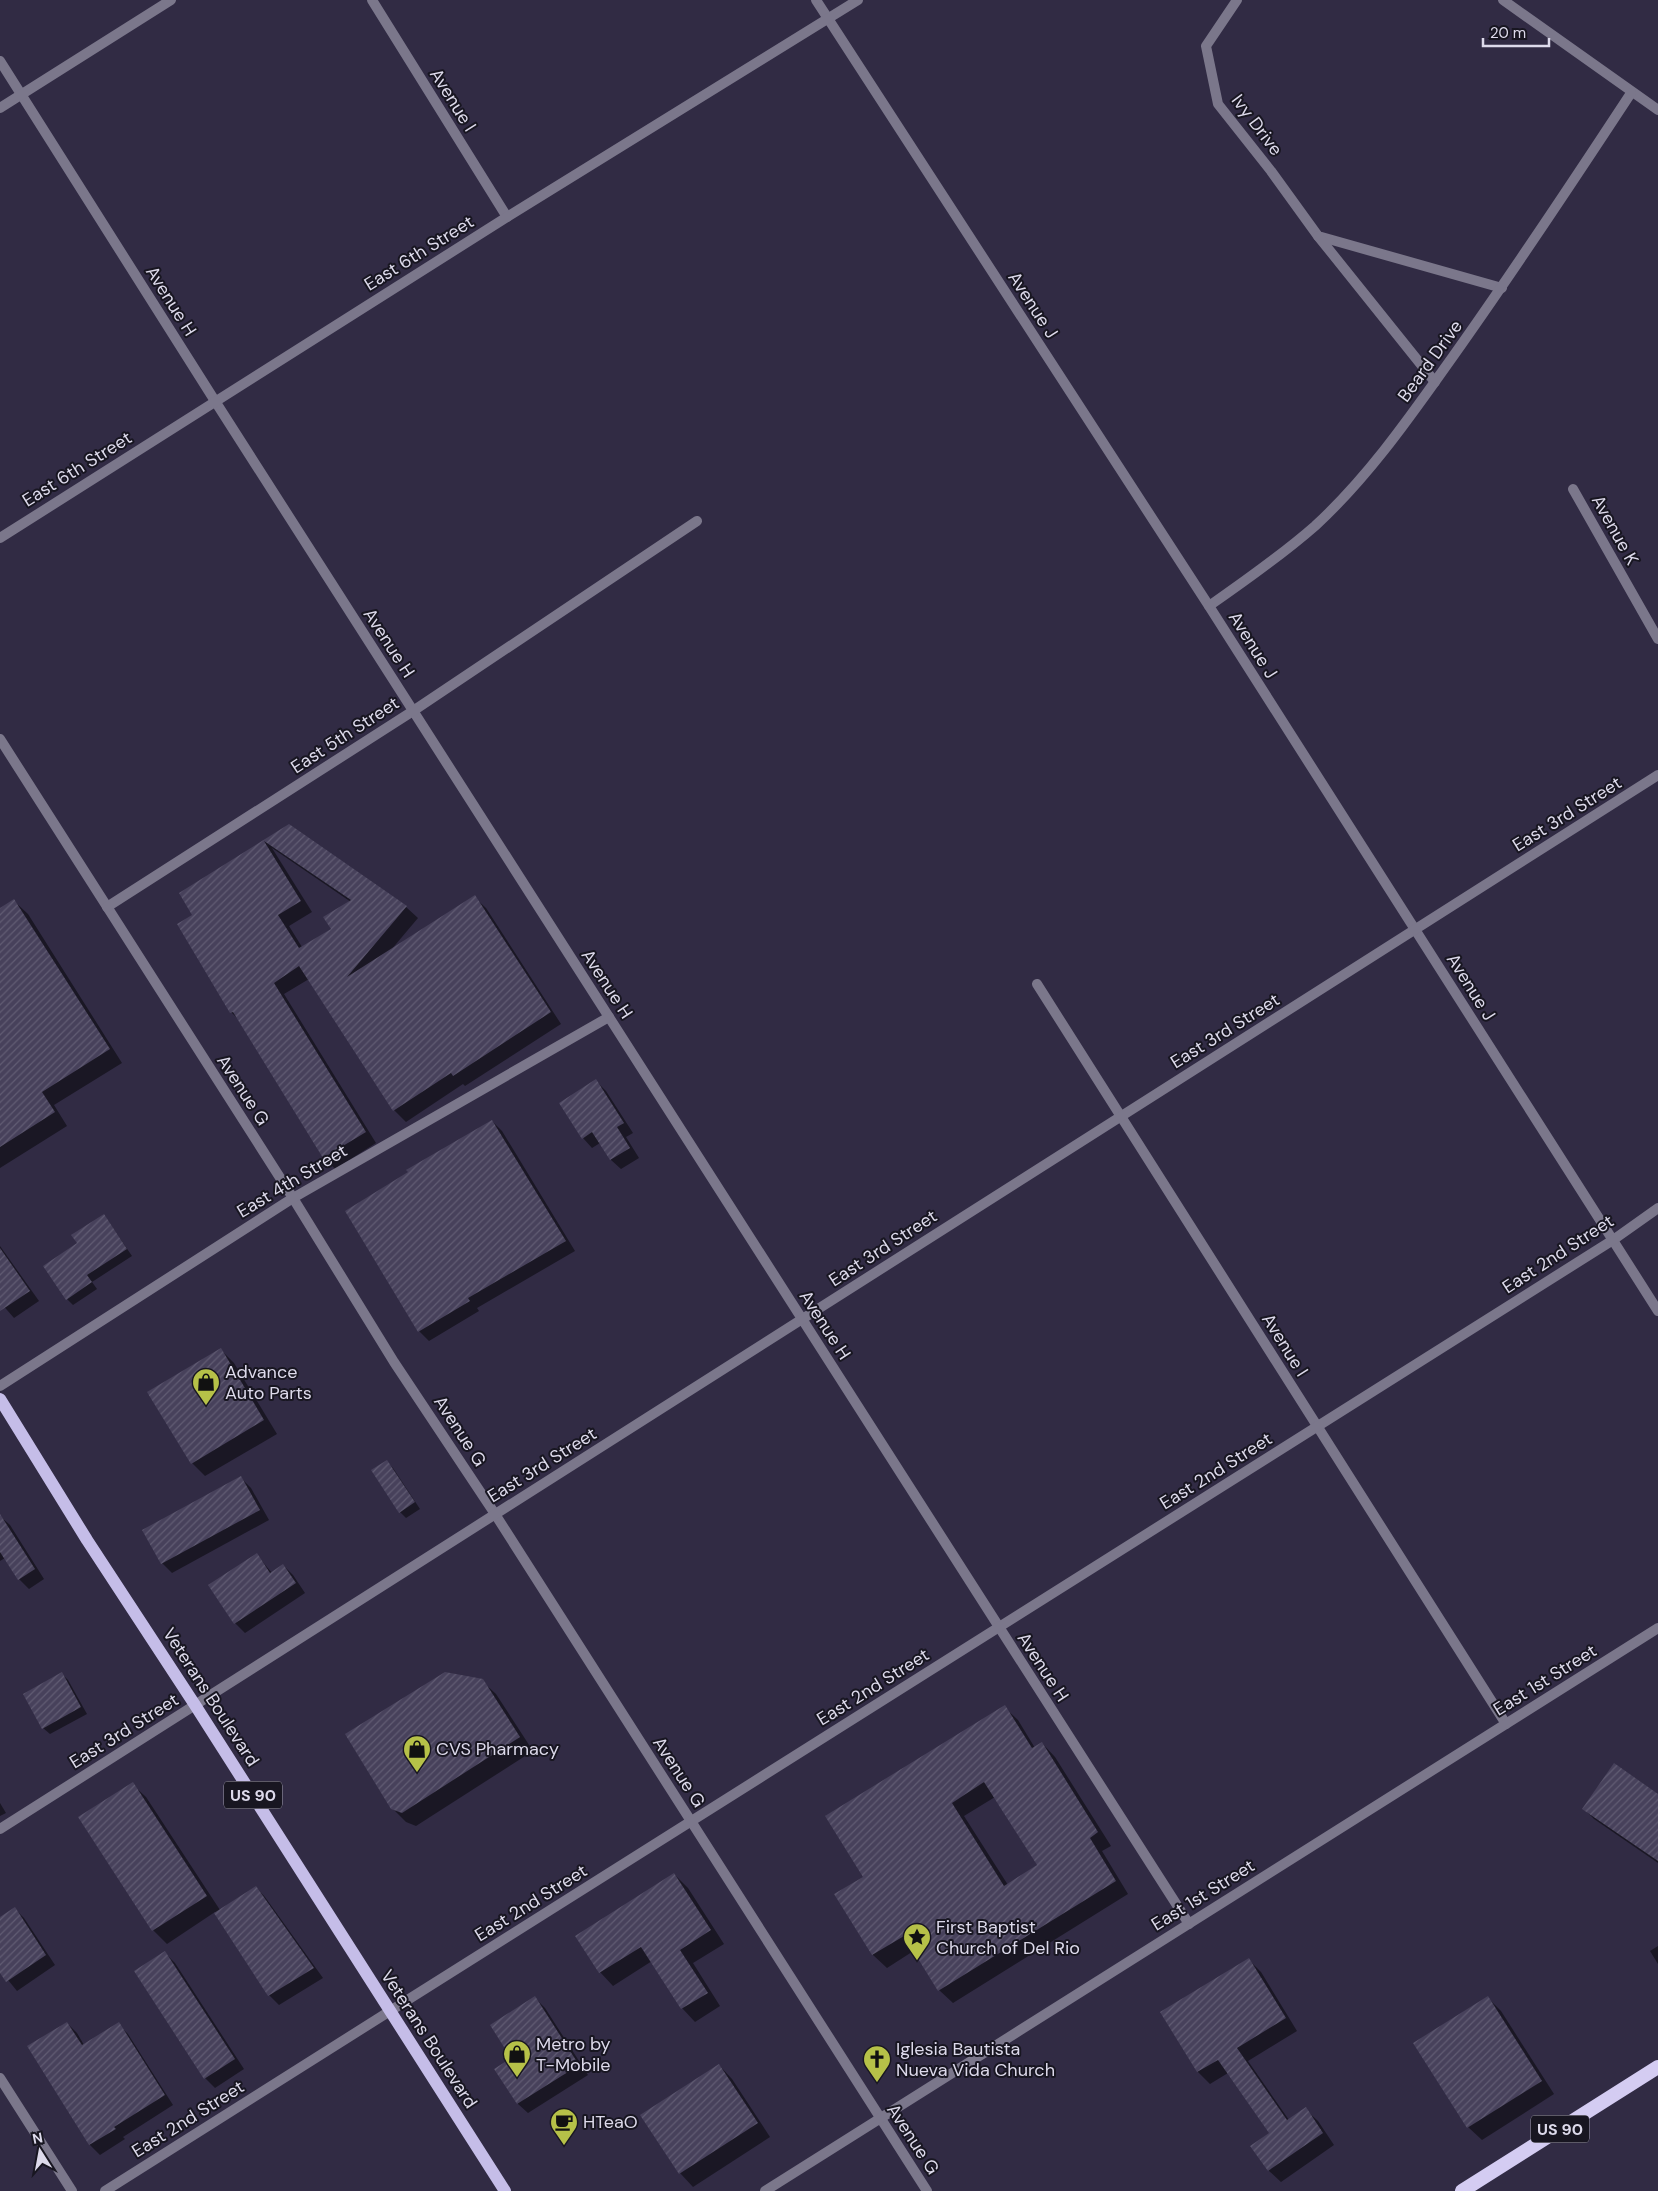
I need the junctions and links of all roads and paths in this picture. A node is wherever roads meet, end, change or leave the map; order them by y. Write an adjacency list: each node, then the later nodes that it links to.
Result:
1 (171, 0): 10 (street)
2 (372, 0): 13 (street, Avenue I)
3 (816, 0): 7 (street, Avenue J)
4 (858, 0): 7 (street, East 6th Street)
5 (1238, 0): 14 (street, Ivy Drive)
6 (1503, 0): 9 (street)
7 (828, 19): 13 (street, East 6th Street); 21 (street, Avenue J)
8 (0, 61): 10 (street, Avenue H)
9 (1631, 93): 12 (street); 15 (street, Beard Drive)
10 (22, 94): 11 (street); 17 (street, Avenue H)
11 (0, 108)
12 (1658, 110)
13 (507, 217): 17 (street, East 6th Street)
14 (1318, 236): 15 (street); 16 (street, Ivy Drive)
15 (1502, 288): 16 (street, Beard Drive)
16 (1435, 382): 21 (street, Beard Drive)
17 (215, 401): 20 (street, East 6th Street); 23 (street, Avenue H)
18 (1573, 489): 22 (street, Avenue K)
19 (697, 520): 23 (street, East 5th Street)
20 (0, 538)
21 (1209, 606): 27 (street, Avenue J)
22 (1658, 639)
23 (413, 710): 26 (street, East 5th Street); 29 (street, Avenue H)
24 (0, 739): 26 (street, Avenue G)
25 (1658, 775): 27 (street, East 3rd Street)
26 (107, 907): 31 (street, Avenue G)
27 (1415, 929): 30 (street, East 3rd Street); 33 (street, Avenue J)
28 (1037, 984): 30 (street, Avenue I)
29 (609, 1017): 31 (street, East 4th Street); 35 (street, Avenue H)
30 (1121, 1116): 35 (street, East 3rd Street); 38 (street, Avenue I)
31 (293, 1198): 36 (street, East 4th Street); 39 (street, Avenue G)
32 (1658, 1208): 33 (street, East 2nd Street)
33 (1613, 1240): 34 (street, Avenue J); 38 (street, East 2nd Street)
34 (1658, 1311)
35 (802, 1319): 39 (street, East 3rd Street); 40 (street, Avenue H)
36 (0, 1386)
37 (0, 1399): 42 (main road, Veterans Boulevard / US 90)
38 (1317, 1426): 40 (street, East 2nd Street); 43 (street, Avenue I)
39 (495, 1514): 42 (street, East 3rd Street); 44 (street, Avenue G)
40 (999, 1627): 44 (street, East 2nd Street); 46 (street, Avenue H)
41 (1658, 1628): 43 (street, East 1st Street)
42 (196, 1705): 45 (street, East 3rd Street); 47 (main road, Veterans Boulevard / US 90)
43 (1506, 1724): 46 (street, East 1st Street)
44 (691, 1821): 47 (street, East 2nd Street); 50 (street, Avenue G)
45 (0, 1830)
46 (1189, 1924): 50 (street, East 1st Street)
47 (390, 2011): 52 (street, East 2nd Street); 53 (main road, Veterans Boulevard / US 90)
48 (1658, 2067): 56 (highway, US 90)
49 (0, 2078): 51 (street)
50 (880, 2118): 54 (street, East 1st Street); 55 (street, Avenue G)
51 (72, 2191)
52 (105, 2191)
53 (505, 2191)
54 (765, 2191)
55 (927, 2191)
56 (1462, 2191)

